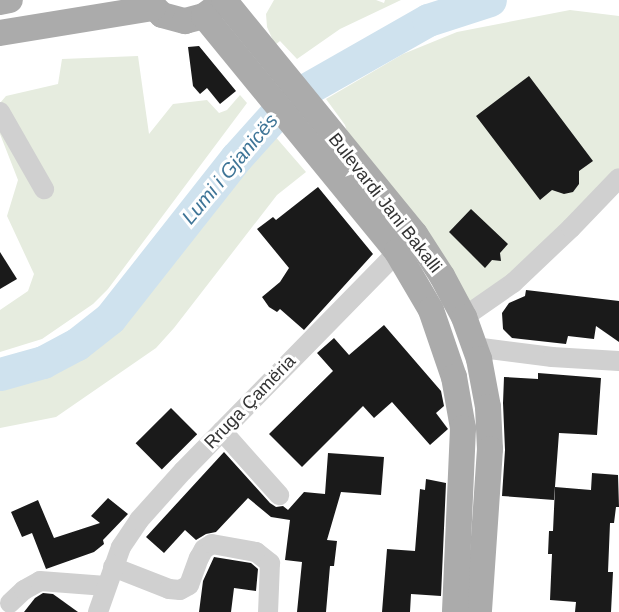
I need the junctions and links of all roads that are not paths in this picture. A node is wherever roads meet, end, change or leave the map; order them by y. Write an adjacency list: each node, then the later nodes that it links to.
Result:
1 (10, 0): 2 (main road)
2 (0, 2)
3 (150, 4): 4 (main road); 5 (main road)
4 (217, 6): 7 (main road, Bulevardi Jani Bakalli); 7 (main road, Bulevardi Jani Bakalli)
5 (0, 33)
6 (0, 112): 9 (street)
7 (330, 152): 10 (main road, Bulevardi Jani Bakalli); 11 (main road, Bulevardi Jani Bakalli)
8 (619, 178): 12 (street)
9 (44, 189)
10 (415, 234): 11 (street, Rruga Çamëria); 12 (main road, Bulevardi Jani Bakalli)
11 (397, 252): 15 (street, Rruga Çamëria); 22 (main road, Bulevardi Jani Bakalli)
12 (464, 317): 13 (main road, Bulevardi Jani Bakalli)
13 (474, 348): 14 (street); 23 (main road, Bulevardi Jani Bakalli)
14 (619, 361)
15 (222, 431): 16 (street); 17 (street, Rruga Çamëria)
16 (279, 495)
17 (113, 567): 18 (street, Rruga Çamëria); 21 (street)
18 (106, 586): 19 (street); 20 (street, Rruga Çamëria)
19 (10, 603)
20 (98, 612)
21 (268, 612)
22 (455, 612)
23 (479, 612)

